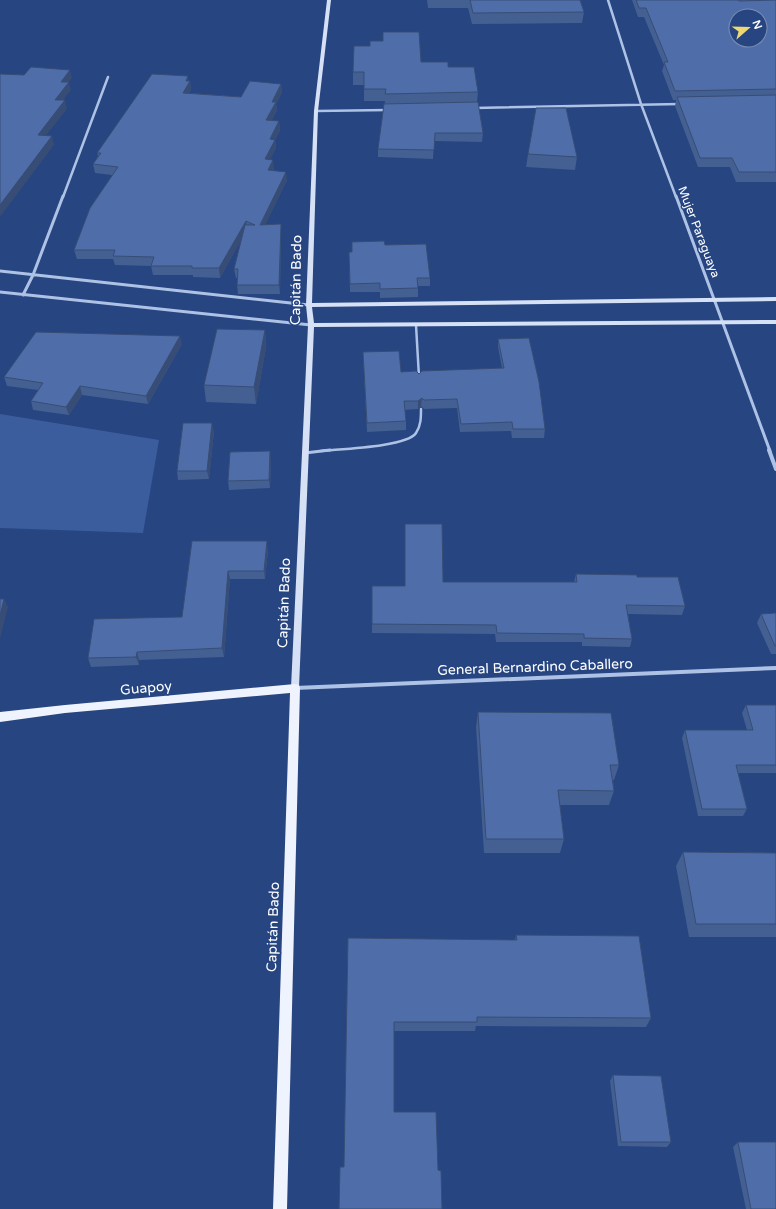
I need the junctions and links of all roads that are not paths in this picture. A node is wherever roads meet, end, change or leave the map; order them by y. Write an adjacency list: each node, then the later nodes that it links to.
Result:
1 (329, 0): 8 (main road, Capitán Bado)
2 (608, 0): 4 (street, Mujer Paraguaya)
3 (108, 77): 10 (street)
4 (641, 104): 5 (street); 6 (street); 14 (street, Mujer Paraguaya)
5 (680, 104)
6 (466, 108)
7 (395, 110): 8 (street)
8 (316, 111): 15 (main road, Capitán Bado)
9 (0, 271): 10 (street)
10 (33, 275): 12 (street); 15 (street)
11 (0, 292): 12 (street)
12 (23, 294): 18 (street)
13 (776, 299): 14 (main road)
14 (715, 300): 15 (main road); 17 (street, Mujer Paraguaya)
15 (309, 305): 18 (main road, Capitán Bado)
16 (776, 322): 17 (main road)
17 (723, 323): 19 (main road); 23 (street, Mujer Paraguaya)
18 (311, 325): 19 (main road); 22 (main road, Capitán Bado)
19 (416, 325): 20 (lane)
20 (419, 380)
21 (421, 409): 22 (lane)
22 (305, 453): 25 (main road, Capitán Bado)
23 (776, 469)
24 (776, 668): 25 (street, General Bernardino Caballero)
25 (295, 688): 26 (main road, Guapoy); 27 (main road, Capitán Bado)
26 (0, 717)
27 (280, 1209)

